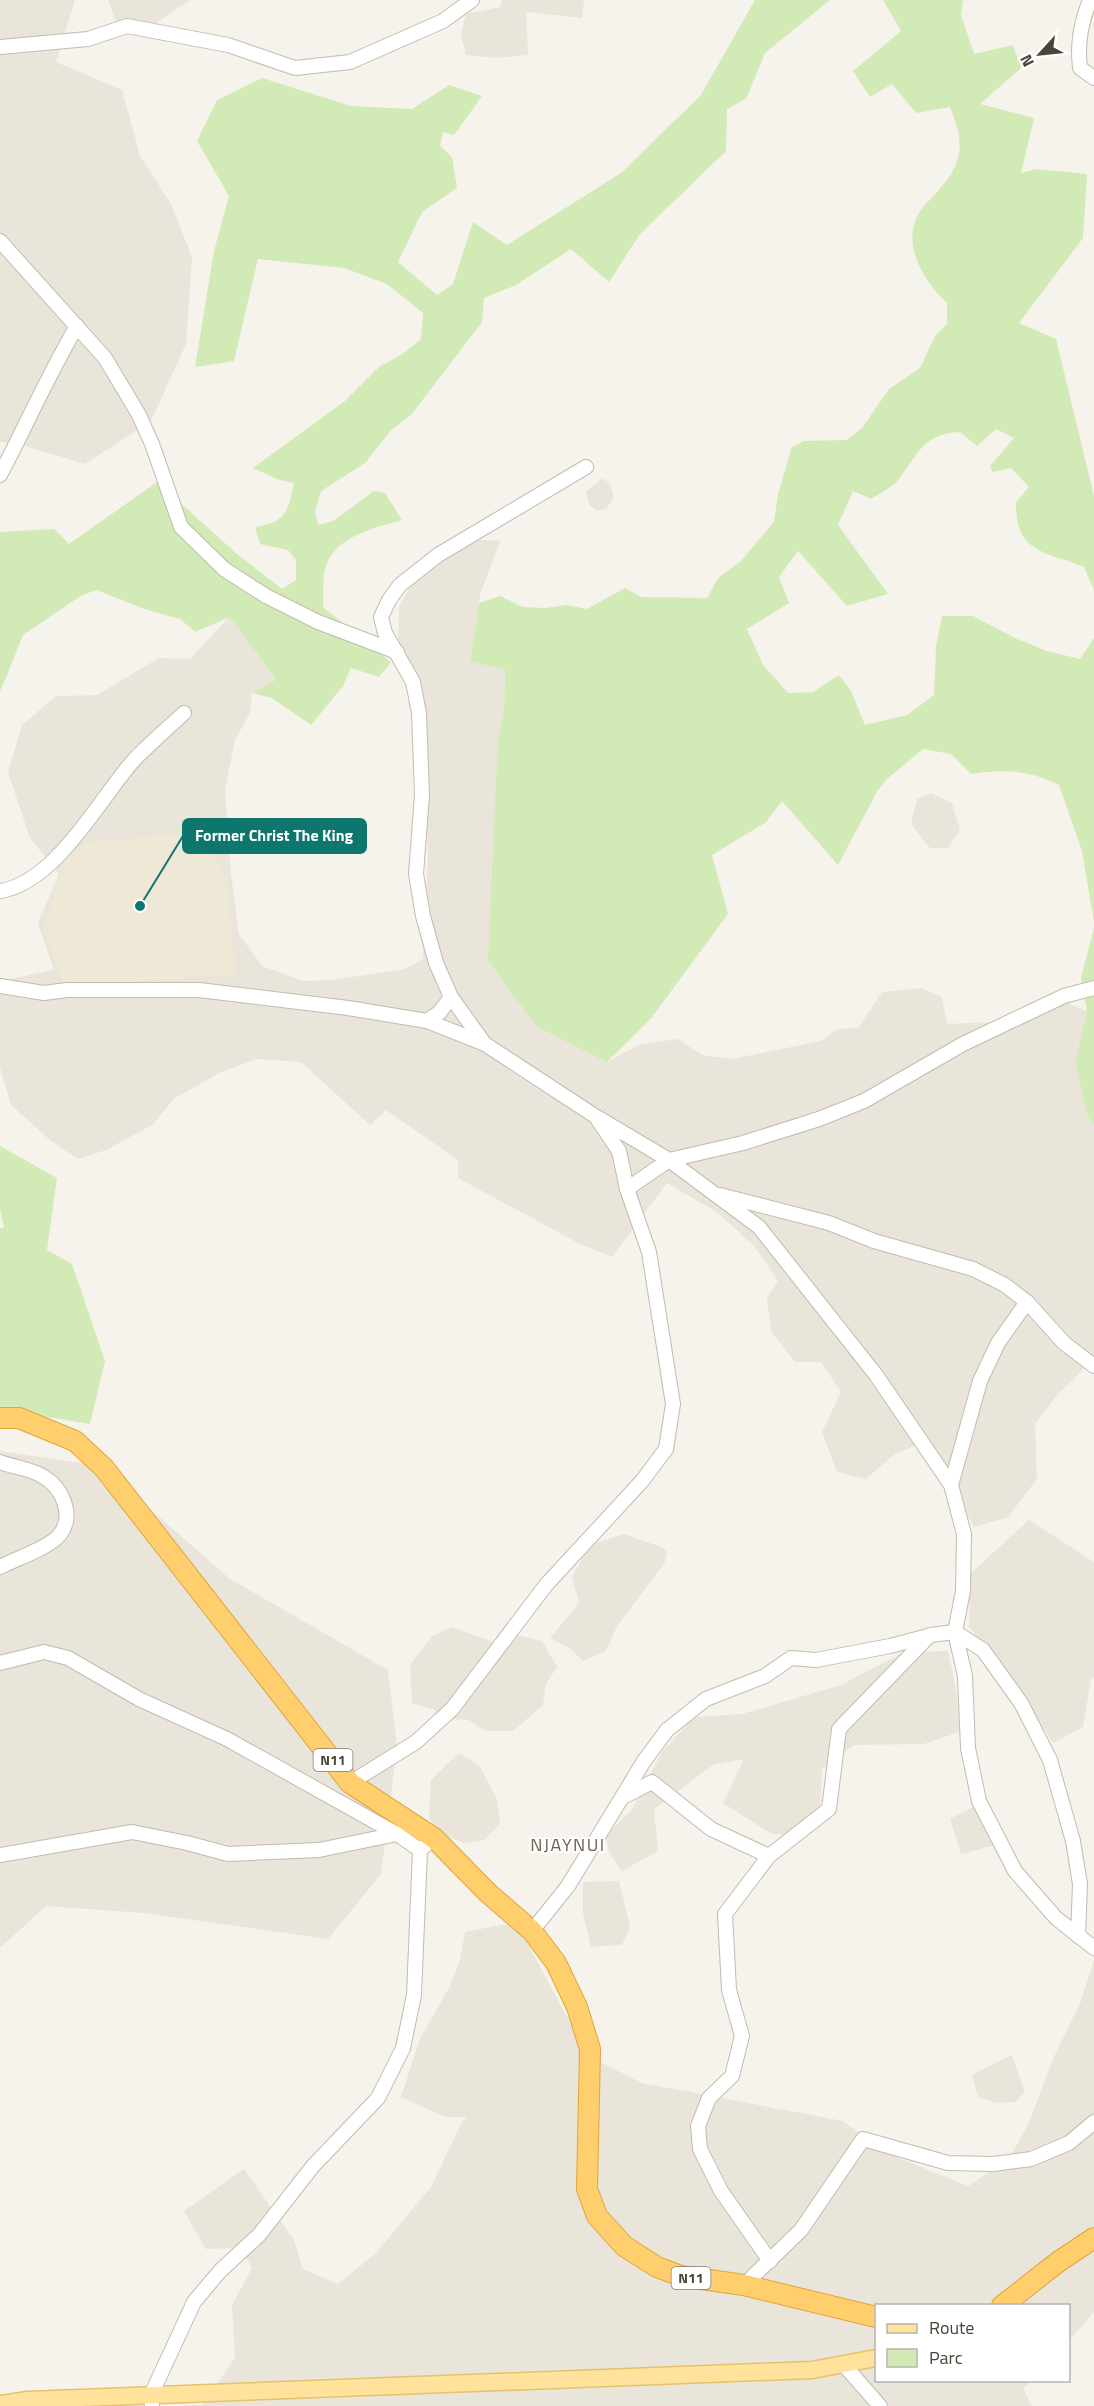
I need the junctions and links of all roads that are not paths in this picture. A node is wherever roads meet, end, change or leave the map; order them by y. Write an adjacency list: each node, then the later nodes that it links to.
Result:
1 (472, 0): 3 (street)
2 (1090, 0): 4 (street)
3 (0, 47)
4 (1094, 78)
5 (0, 241): 6 (street)
6 (77, 326): 8 (street); 9 (street)
7 (586, 467): 9 (street)
8 (0, 475)
9 (397, 652): 14 (street)
10 (184, 713): 11 (street)
11 (0, 891)
12 (0, 986): 15 (street)
13 (1094, 988): 18 (street)
14 (451, 997): 15 (street); 16 (street)
15 (427, 1021): 16 (street)
16 (485, 1044): 17 (street)
17 (595, 1116): 18 (street); 19 (street)
18 (669, 1160): 19 (street); 20 (street)
19 (627, 1189): 30 (street)
20 (718, 1194): 21 (street); 25 (street)
21 (1027, 1302): 22 (street); 25 (street)
22 (1094, 1366)
23 (0, 1418): 30 (highway, N11)
24 (0, 1462): 26 (street)
25 (951, 1485): 27 (street)
26 (0, 1567)
27 (955, 1632): 28 (street); 37 (street); 37 (street)
28 (930, 1635): 31 (street); 35 (street)
29 (0, 1663): 32 (street)
30 (350, 1783): 33 (highway, N11)
31 (622, 1797): 35 (street); 36 (street)
32 (397, 1834): 33 (street); 34 (street)
33 (427, 1844): 36 (highway, N11); 47 (street)
34 (0, 1854)
35 (769, 1856): 41 (street)
36 (532, 1931): 42 (highway, N11)
37 (1078, 1936): 38 (street)
38 (1094, 1948)
39 (1094, 2122): 41 (street)
40 (1094, 2238): 43 (highway)
41 (770, 2261): 42 (street)
42 (744, 2285): 44 (highway, N11)
43 (1005, 2304)
44 (875, 2317)
45 (875, 2358): 46 (main road)
46 (844, 2365): 47 (main road); 49 (street)
47 (152, 2400): 48 (main road)
48 (0, 2404)
49 (880, 2406)

